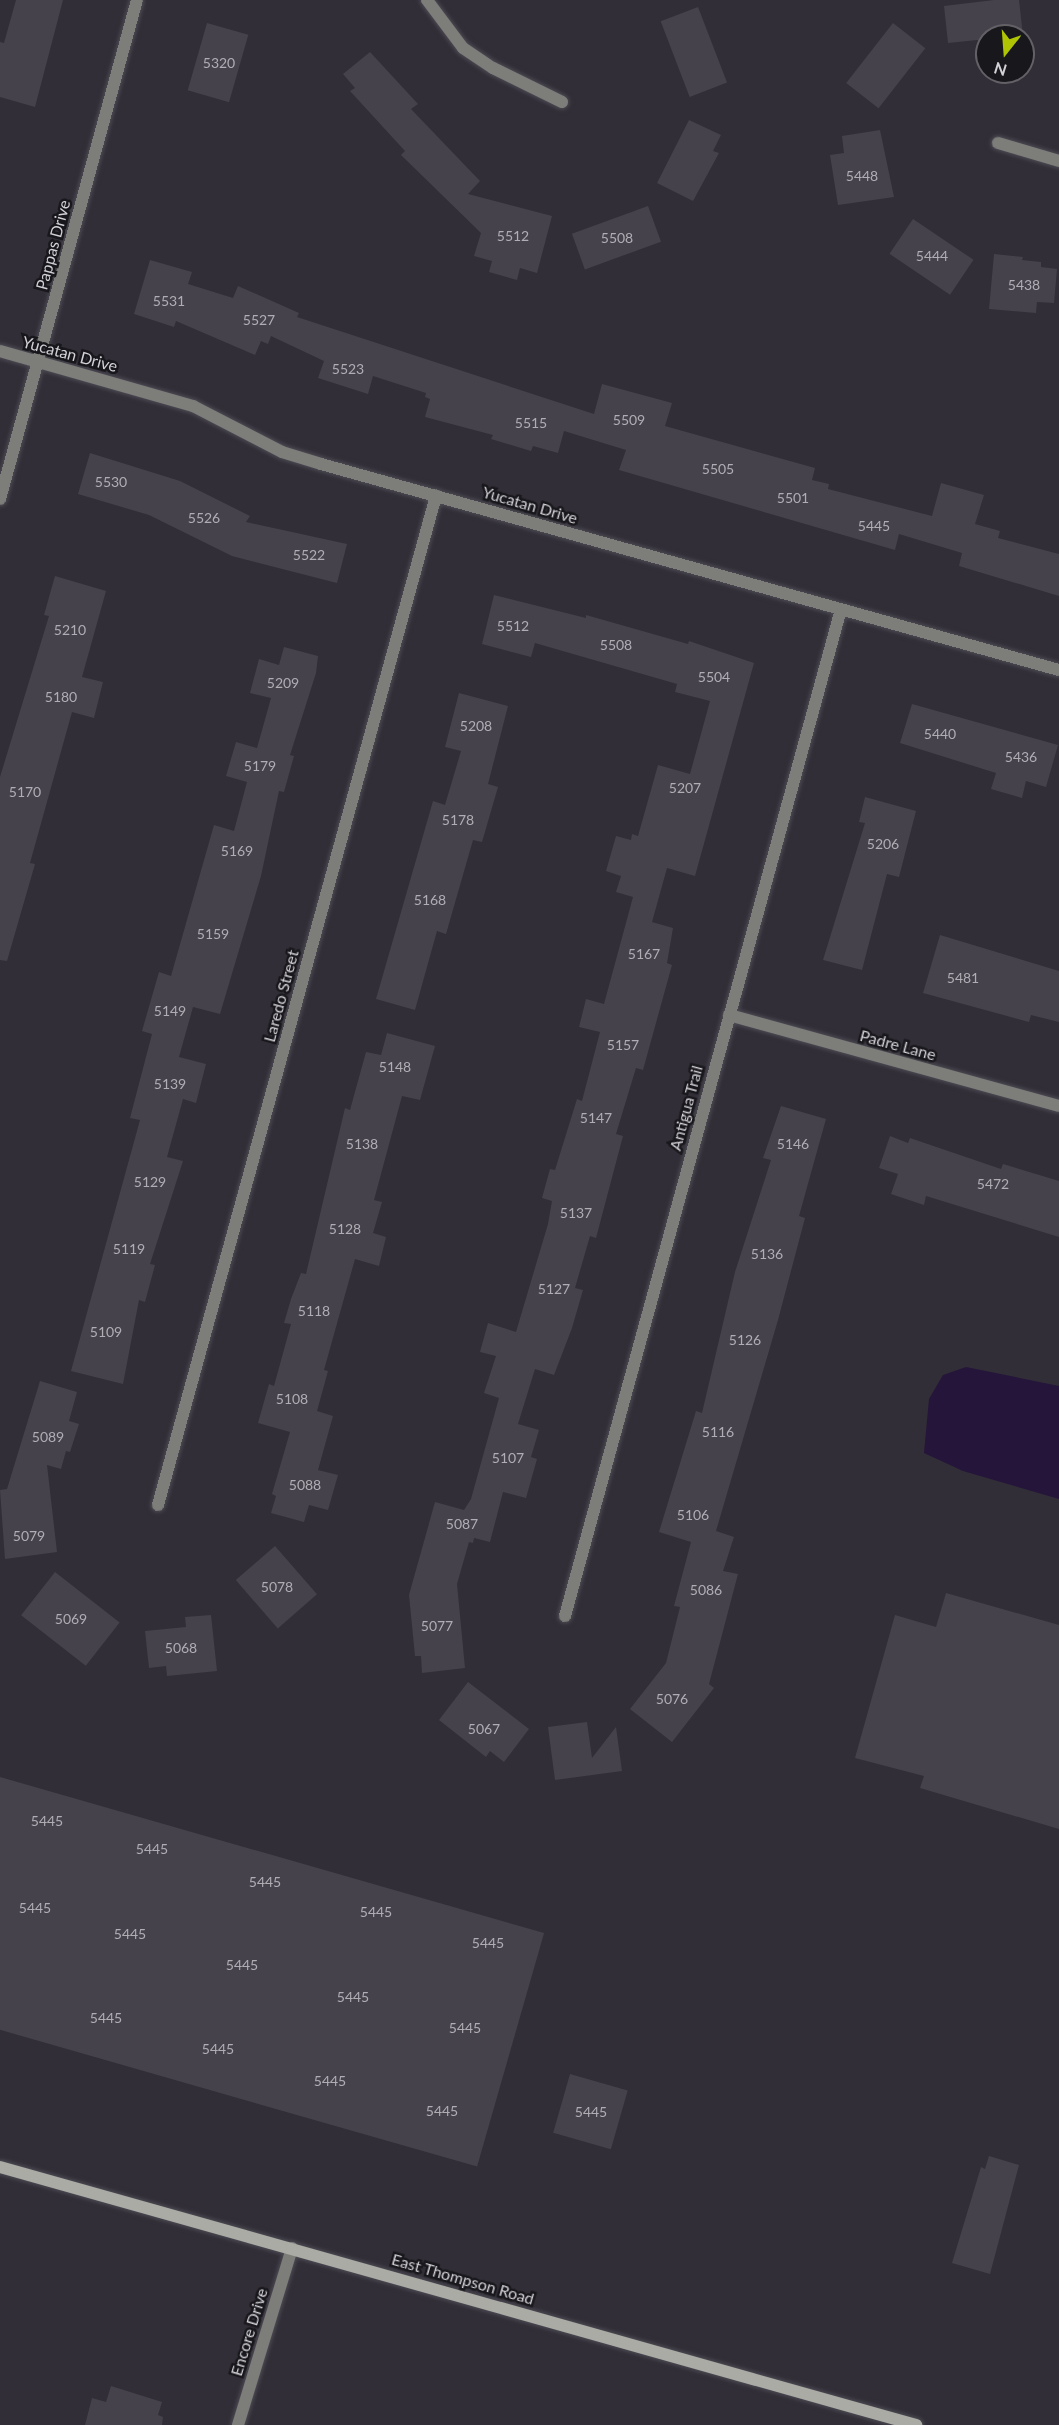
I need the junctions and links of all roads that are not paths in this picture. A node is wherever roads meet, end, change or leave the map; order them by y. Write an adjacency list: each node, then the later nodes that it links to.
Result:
1 (137, 0): 7 (street, Pappas Drive)
2 (427, 0): 3 (street)
3 (562, 102)
4 (998, 143): 5 (street)
5 (1059, 161)
6 (0, 351): 7 (street, Yucatan Drive)
7 (38, 362): 8 (street, Yucatan Drive); 9 (street, Pappas Drive)
8 (436, 496): 10 (street, Yucatan Drive); 14 (street, Laredo Street)
9 (0, 499)
10 (841, 609): 11 (street, Yucatan Drive); 12 (street, Antigua Trail)
11 (1059, 670)
12 (729, 1015): 13 (street, Padre Lane); 15 (street, Antigua Trail)
13 (1059, 1106)
14 (158, 1505)
15 (565, 1616)
16 (0, 2167): 17 (main road, East Thompson Road)
17 (292, 2248): 18 (street, Encore Drive); 19 (main road, East Thompson Road)
18 (238, 2425)
19 (916, 2425)

